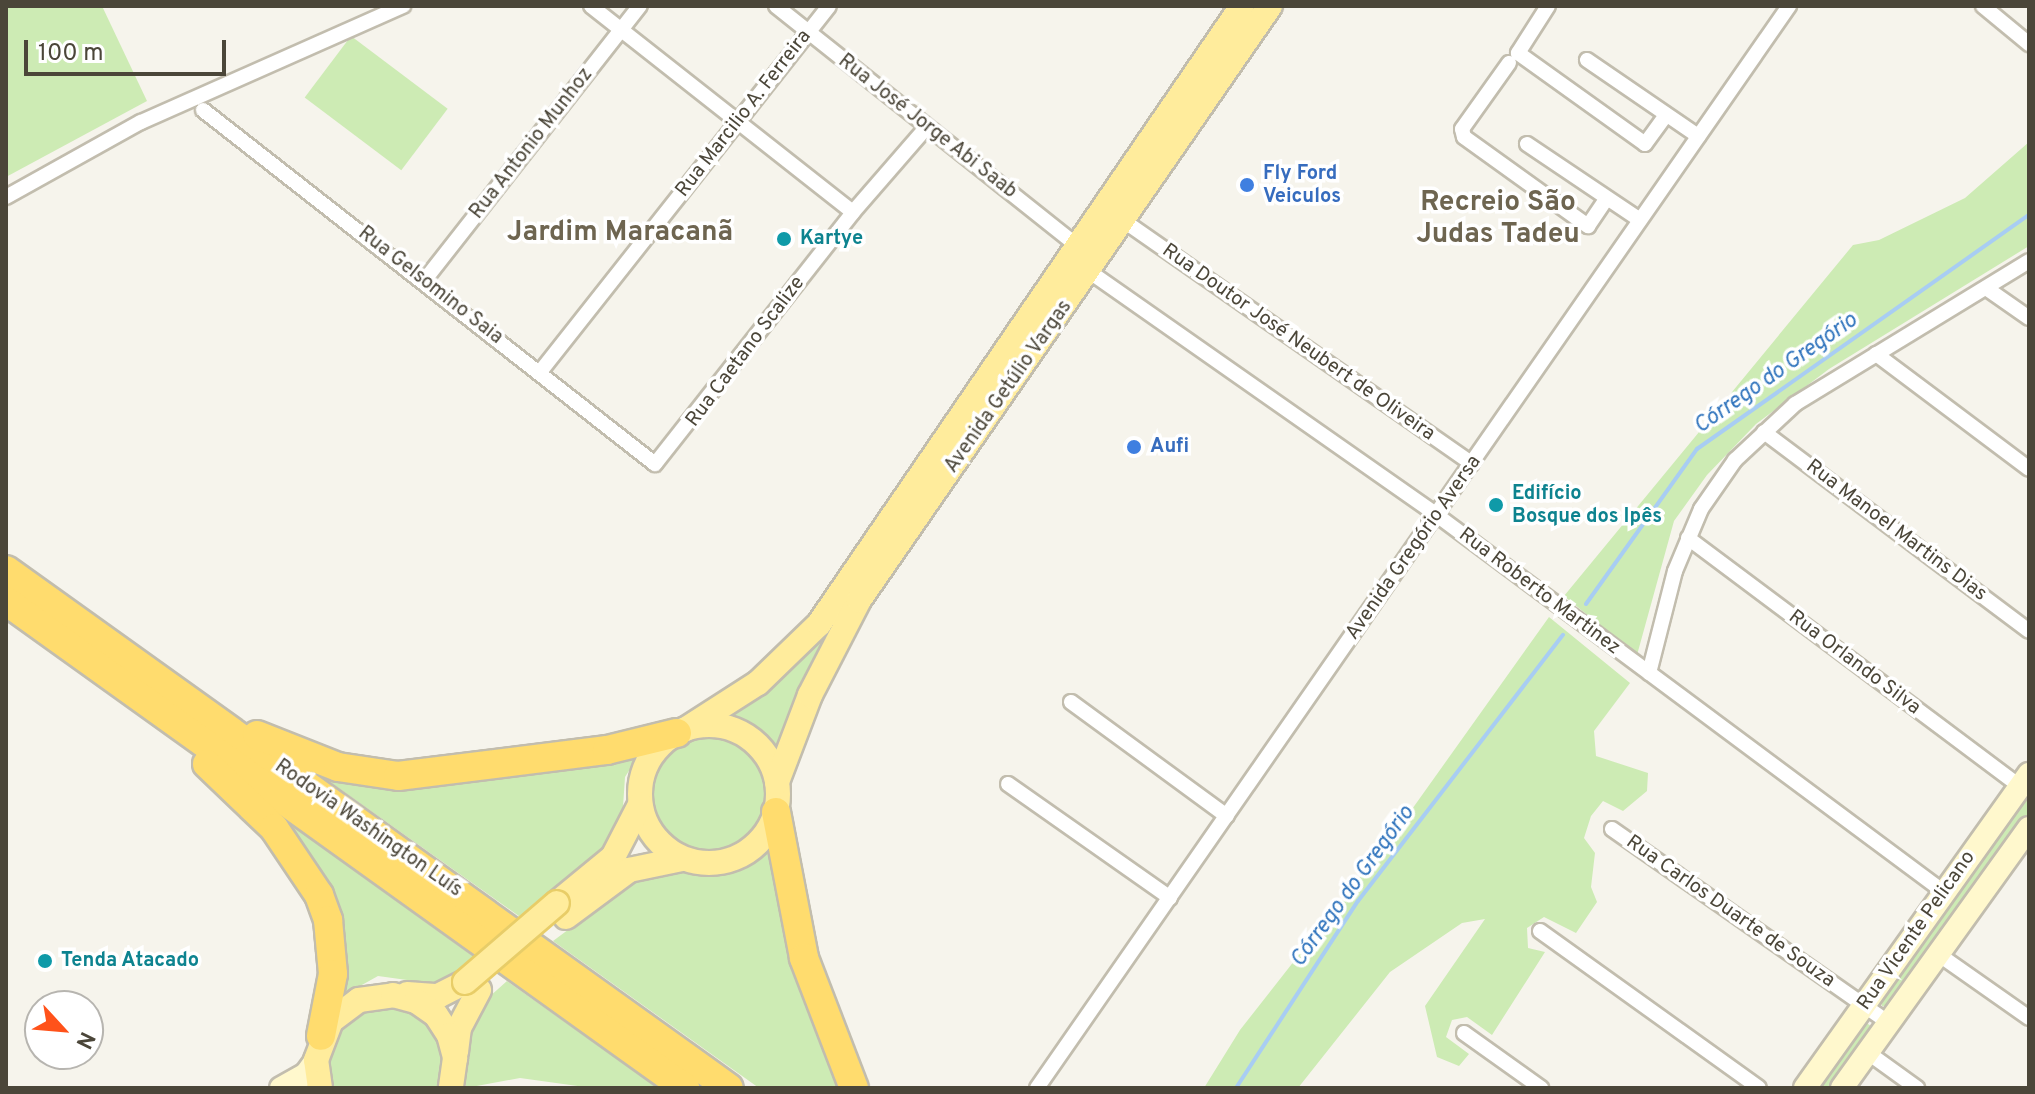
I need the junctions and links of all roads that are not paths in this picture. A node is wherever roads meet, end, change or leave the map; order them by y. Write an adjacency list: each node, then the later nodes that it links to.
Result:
1 (403, 6): 22 (street)
2 (591, 6): 11 (street)
3 (640, 6): 11 (street, Rua Antonio Munhoz)
4 (776, 6): 12 (street, Rua José Jorge Abi Saab)
5 (829, 6): 12 (street, Rua Marcilio A. Ferreira)
6 (1242, 6): 27 (main road, Avenida Getúlio Vargas)
7 (1270, 6): 26 (main road, Avenida Getúlio Vargas)
8 (1548, 6): 17 (street)
9 (1789, 6): 20 (street, Avenida Gregório Aversa)
10 (1983, 6): 13 (street)
11 (622, 31): 18 (street); 30 (street, Rua Antonio Munhoz)
12 (808, 32): 18 (street, Rua Marcilio A. Ferreira); 19 (street, Rua José Jorge Abi Saab)
13 (2029, 44)
14 (1587, 60): 17 (street)
15 (1509, 63): 23 (street)
16 (203, 110): 30 (street, Rua Gelsomino Saia)
17 (1666, 115): 20 (street)
18 (739, 121): 24 (street); 34 (street, Rua Marcilio A. Ferreira)
19 (926, 128): 24 (street, Rua Caetano Scalize); 27 (street, Rua José Jorge Abi Saab)
20 (1698, 136): 25 (street, Avenida Gregório Aversa)
21 (1527, 144): 23 (street)
22 (6, 197)
23 (1606, 199): 25 (street)
24 (853, 212): 36 (street, Rua Caetano Scalize)
25 (1640, 220): 37 (street, Avenida Gregório Aversa)
26 (1124, 221): 29 (main road, Avenida Getúlio Vargas); 37 (street, Rua Doutor José Neubert de Oliveira)
27 (1079, 247): 48 (main road, Avenida Getúlio Vargas)
28 (2029, 261): 31 (street)
29 (1090, 272): 39 (street, Rua Roberto Martinez); 50 (main road, Avenida Getúlio Vargas)
30 (424, 281): 34 (street, Rua Gelsomino Saia)
31 (1986, 288): 32 (street); 33 (street)
32 (2029, 318)
33 (1876, 354): 35 (street); 38 (street)
34 (540, 372): 36 (street, Rua Gelsomino Saia)
35 (1764, 432): 40 (street); 43 (street, Rua Manoel Martins Dias)
36 (655, 464)
37 (1472, 464): 39 (street, Avenida Gregório Aversa)
38 (2029, 469)
39 (1438, 516): 45 (street, Rua Roberto Martinez); 54 (street, Avenida Gregório Aversa)
40 (1688, 538): 45 (street); 49 (street, Rua Orlando Silva)
41 (6, 570): 44 (highway, Rodovia Washington Luís)
42 (6, 601): 46 (highway, Rodovia Washington Luís)
43 (2029, 631)
44 (117, 651): 48 (highway); 76 (highway, Rodovia Washington Luís)
45 (1649, 673): 58 (street, Rua Roberto Martinez)
46 (115, 680): 69 (highway); 75 (highway, Rodovia Washington Luís)
47 (1071, 702): 54 (street)
48 (682, 731): 50 (main road); 52 (main road)
49 (2024, 780): 58 (street, Rua Vicente Pelicano)
50 (777, 782): 53 (main road)
51 (1008, 784): 59 (street)
52 (640, 805): 57 (main road); 60 (main road)
53 (776, 812): 57 (main road); 77 (highway)
54 (1227, 816): 59 (street, Avenida Gregório Aversa)
55 (2029, 828): 62 (street, Rua Vicente Pelicano)
56 (1612, 829): 65 (street, Rua Carlos Duarte de Souza)
57 (682, 859): 60 (main road)
58 (1944, 892): 65 (street, Rua Vicente Pelicano)
59 (1170, 898): 78 (street, Avenida Gregório Aversa)
60 (561, 910): 63 (main road, bridge)
61 (1540, 931): 80 (street)
62 (1938, 954): 66 (street); 67 (street, Rua Vicente Pelicano)
63 (472, 986): 64 (main road); 71 (main road)
64 (393, 995): 69 (main road); 71 (main road)
65 (1863, 1005): 67 (street, Rua Carlos Duarte de Souza); 81 (street, Rua Vicente Pelicano)
66 (2029, 1018)
67 (1888, 1022): 70 (street, Rua Vicente Pelicano)
68 (1464, 1033): 79 (street)
69 (318, 1048): 72 (street); 73 (main road)
70 (1867, 1052): 82 (street, Rua Vicente Pelicano); 83 (street)
71 (455, 1058): 74 (main road)
72 (281, 1088)
73 (320, 1088)
74 (451, 1088)
75 (685, 1088)
76 (729, 1088)
77 (854, 1088)
78 (1037, 1088)
79 (1541, 1088)
80 (1759, 1088)
81 (1805, 1088)
82 (1842, 1088)
83 (1917, 1088)

